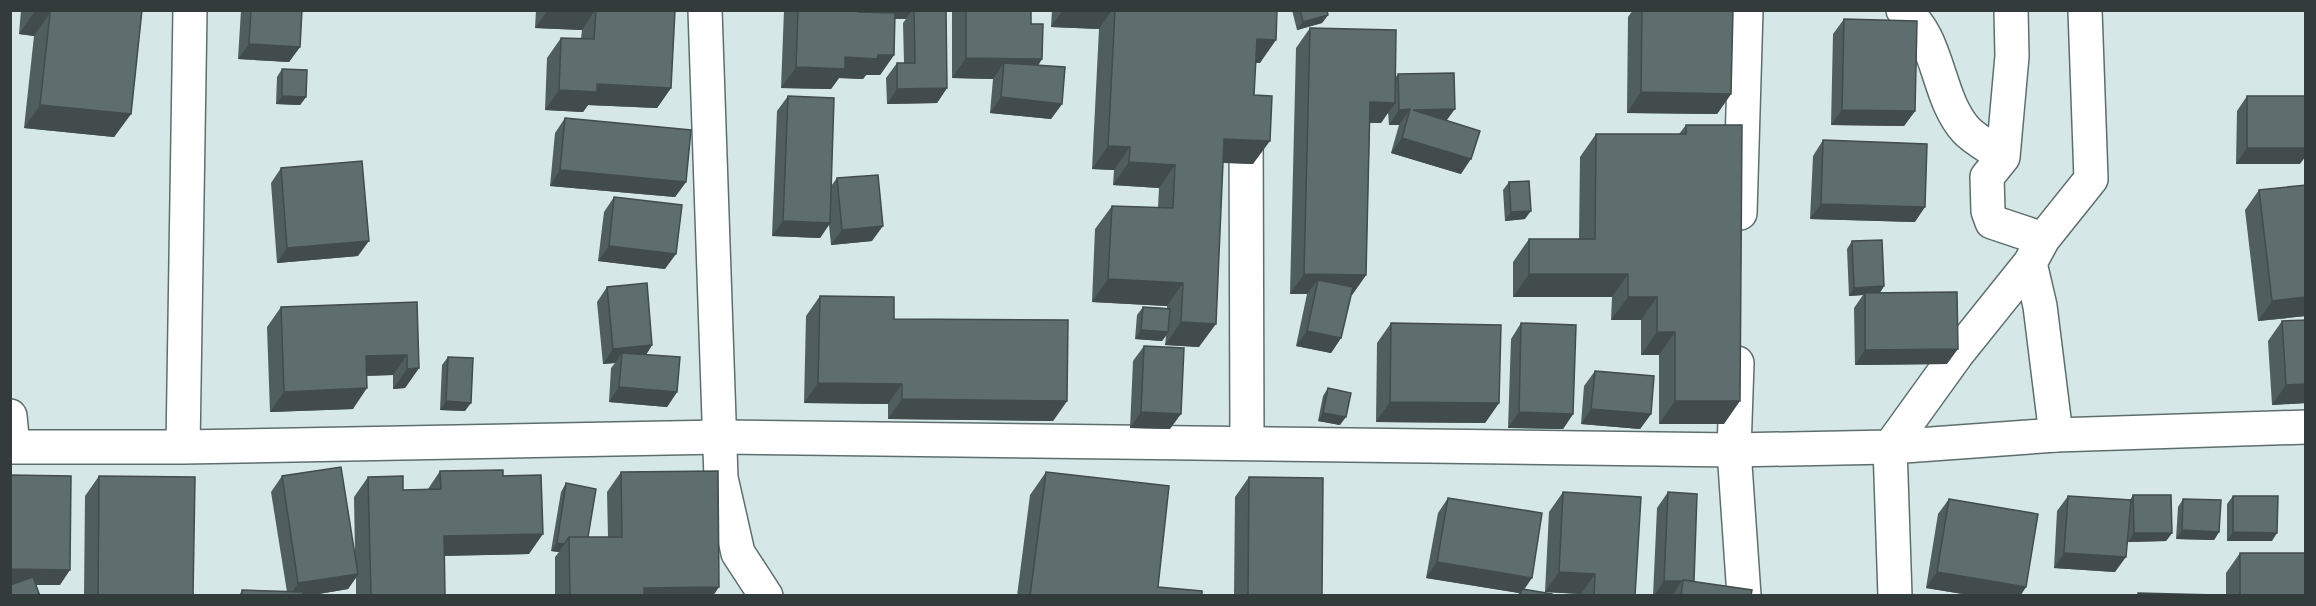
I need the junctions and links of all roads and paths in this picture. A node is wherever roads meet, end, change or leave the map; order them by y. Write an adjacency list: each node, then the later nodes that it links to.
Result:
1 (190, 10): 17 (street)
2 (705, 10): 15 (street)
3 (1746, 10): 9 (street)
4 (1903, 10): 8 (street)
5 (2011, 10): 8 (street)
6 (2085, 10): 10 (street)
7 (1246, 94): 16 (street)
8 (2003, 157): 10 (street)
9 (1740, 248)
10 (2036, 251): 13 (street); 18 (street)
11 (1737, 331): 19 (street)
12 (2306, 427): 13 (street)
13 (2056, 435): 18 (street)
14 (11, 436): 17 (street)
15 (721, 437): 16 (street); 17 (street); 20 (street)
16 (1247, 442): 19 (street)
17 (183, 447)
18 (1890, 447): 19 (street); 22 (street)
19 (1734, 450): 21 (street)
20 (766, 596)
21 (1743, 596)
22 (1895, 596)

